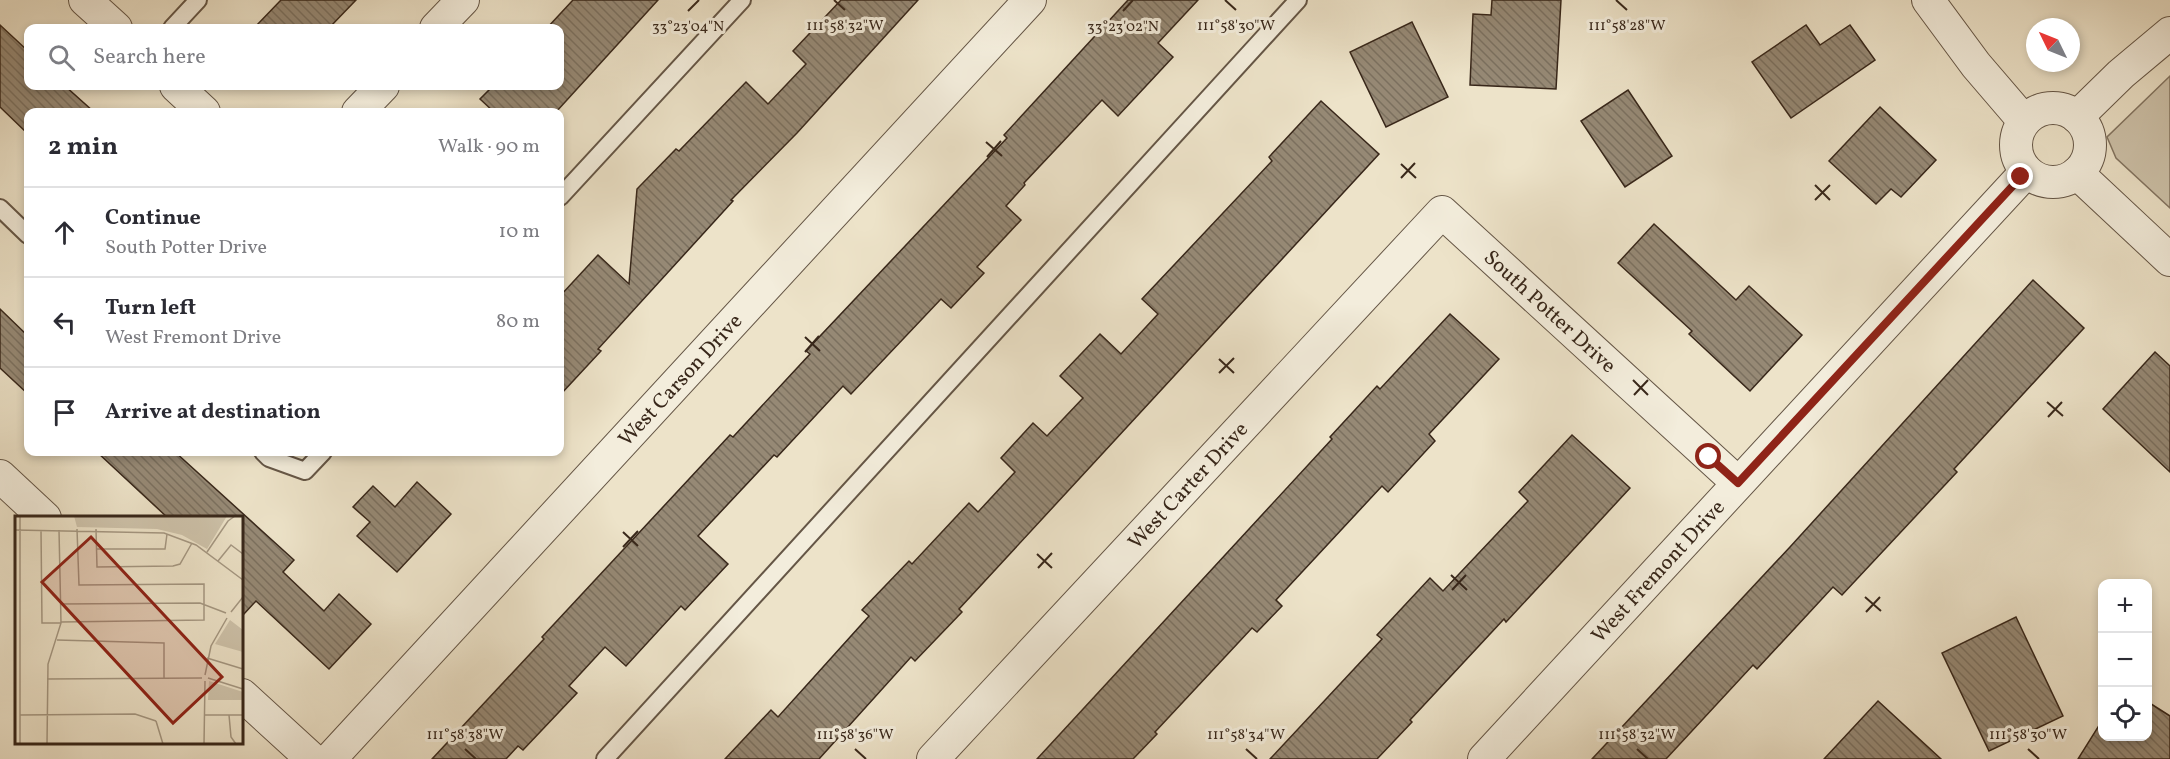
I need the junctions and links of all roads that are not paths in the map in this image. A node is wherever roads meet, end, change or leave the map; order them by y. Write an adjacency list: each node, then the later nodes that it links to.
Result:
1 (85, 0): 8 (street)
2 (198, 0): 9 (lane)
3 (463, 0): 10 (street)
4 (742, 0): 20 (lane)
5 (1030, 0): 32 (street, West Carson Drive)
6 (1298, 0): 33 (lane)
7 (1928, 0): 17 (street)
8 (112, 24)
9 (176, 24)
10 (440, 24)
11 (2170, 33): 16 (street)
12 (180, 90): 14 (street)
13 (379, 90): 15 (street)
14 (200, 108)
15 (362, 108)
16 (2077, 117): 17 (street); 19 (street)
17 (2024, 121): 18 (street)
18 (2026, 172): 19 (street); 28 (street, West Fremont Drive)
19 (2077, 172): 24 (street)
20 (564, 193)
21 (0, 208): 23 (lane)
22 (1442, 212): 28 (street, South Potter Drive); 34 (street, West Carter Drive)
23 (24, 230)
24 (2170, 260)
25 (267, 456): 26 (lane)
26 (319, 456)
27 (0, 477): 29 (street)
28 (1738, 483): 35 (street, West Fremont Drive)
29 (43, 516)
30 (243, 696): 31 (street)
31 (312, 759)
32 (330, 759)
33 (605, 759)
34 (933, 759)
35 (1484, 759)

